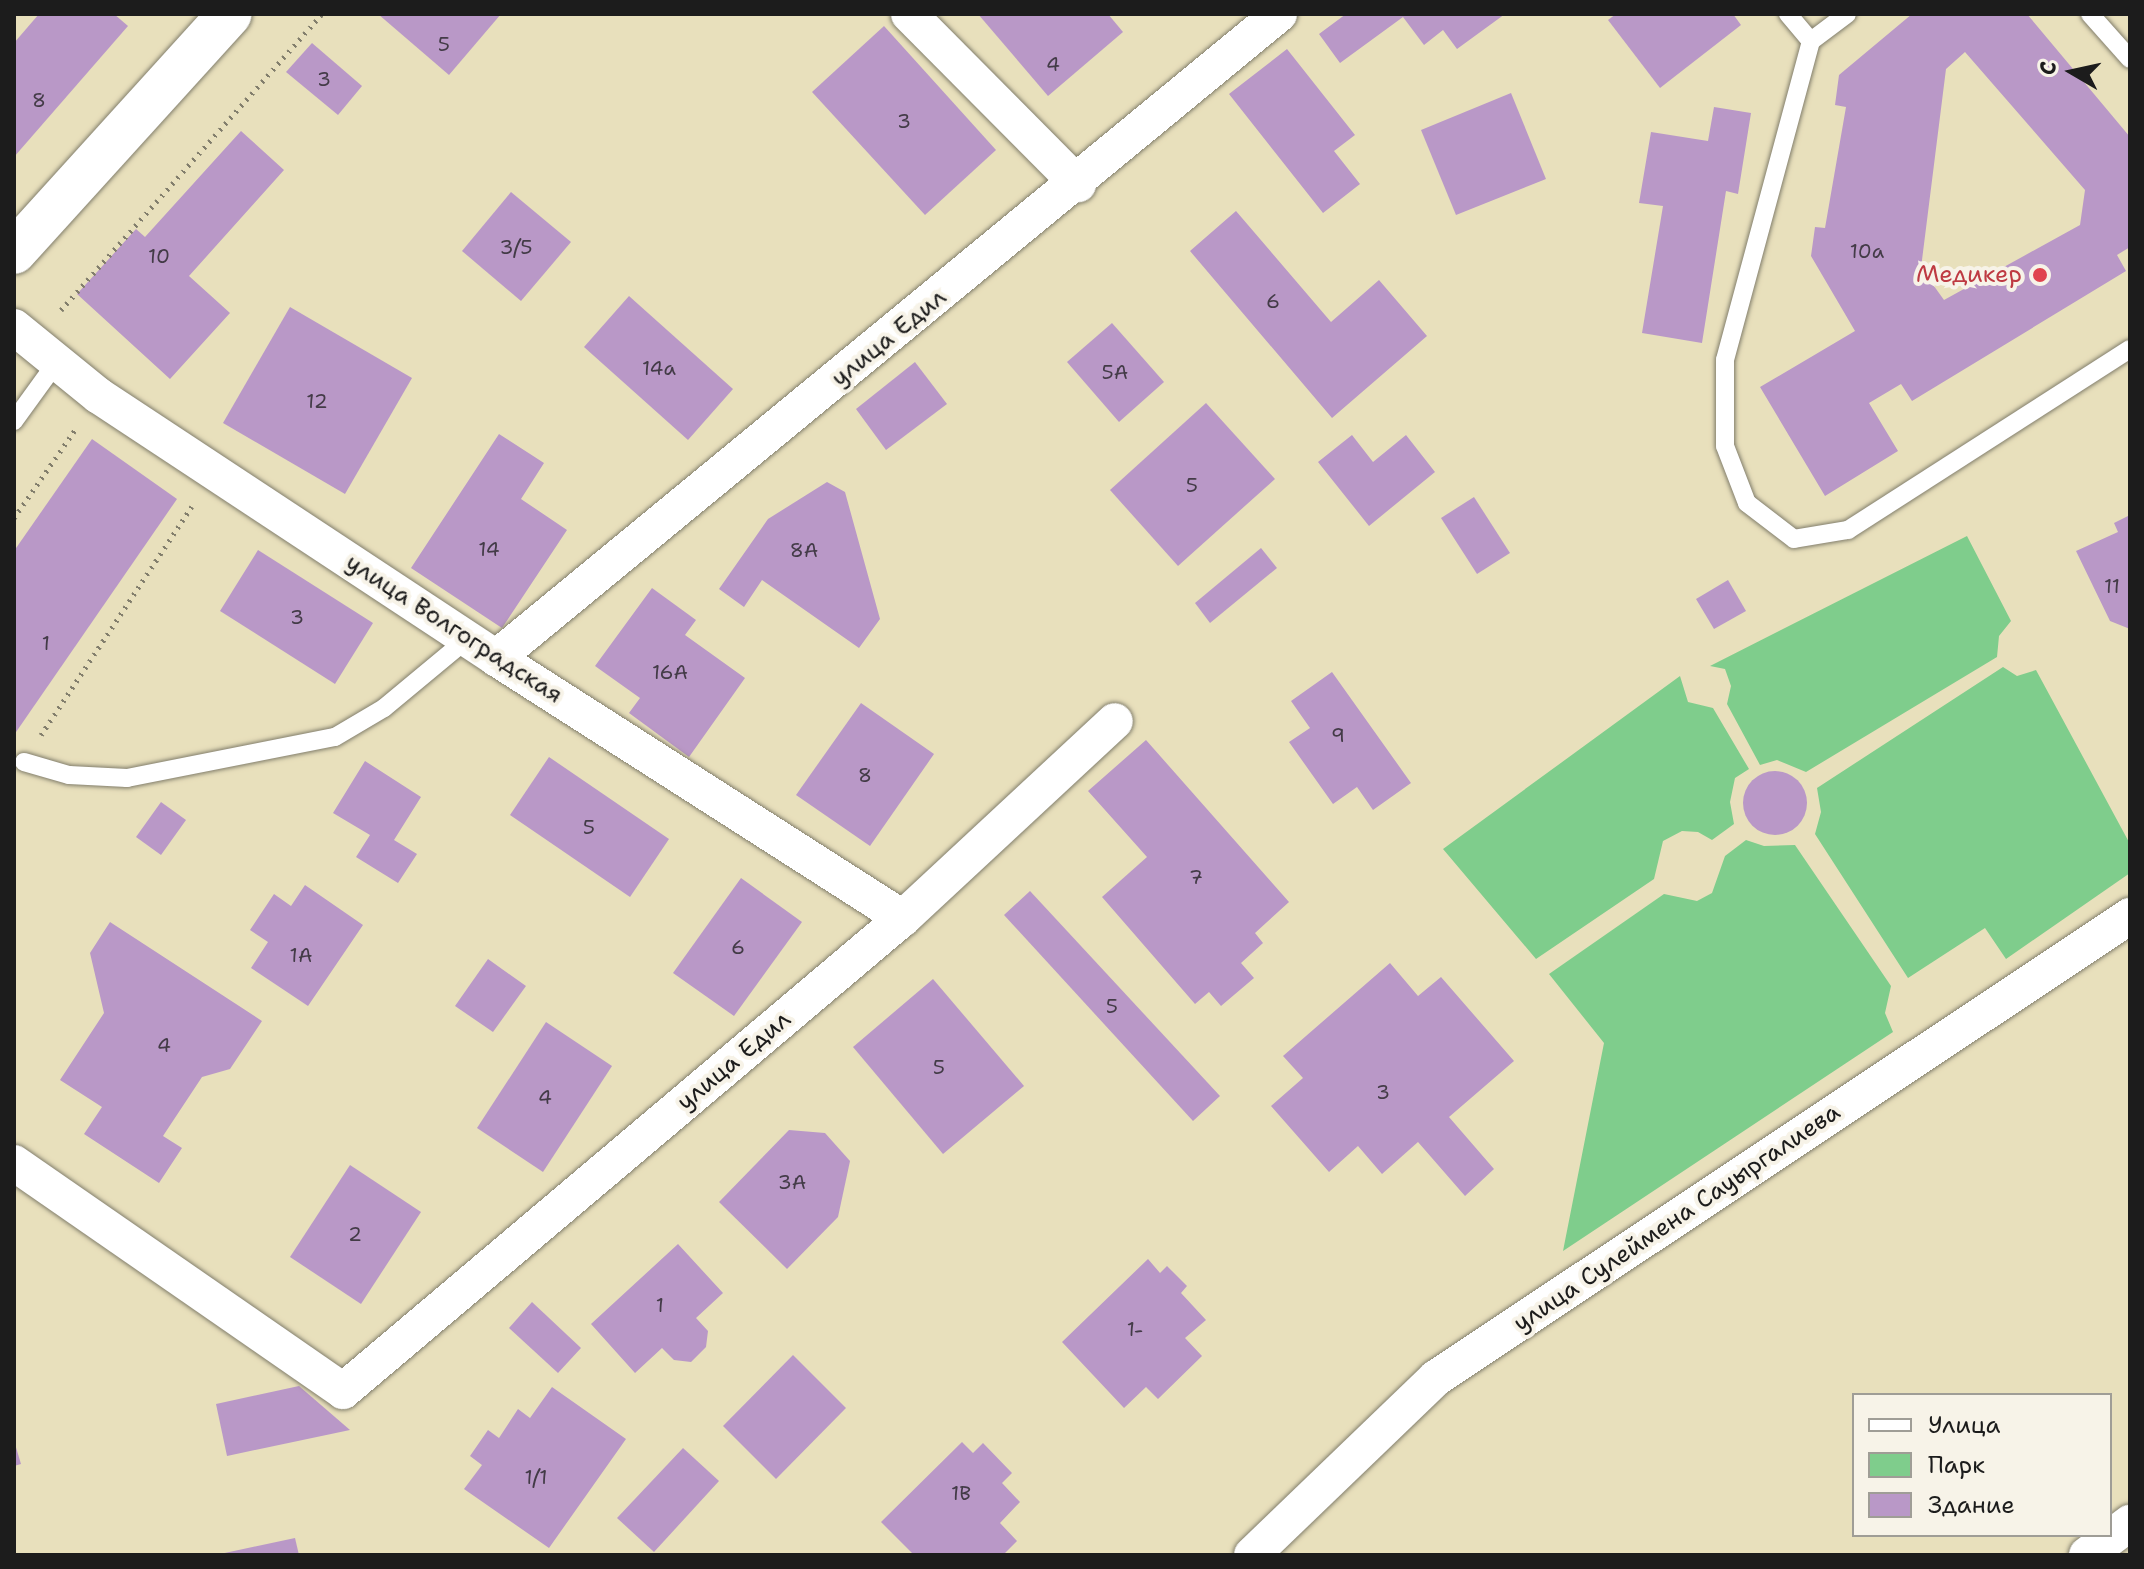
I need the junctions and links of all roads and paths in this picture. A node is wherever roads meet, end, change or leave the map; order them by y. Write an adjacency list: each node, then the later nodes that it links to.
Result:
1 (230, 14): 11 (main road)
2 (322, 14): 12 (path)
3 (909, 14): 10 (street)
4 (1279, 14): 10 (street, улица Едил)
5 (1788, 14): 8 (lane)
6 (1847, 14): 8 (lane)
7 (2090, 14): 9 (lane)
8 (1811, 41): 13 (lane)
9 (2130, 59)
10 (1078, 184): 18 (street, улица Едил)
11 (14, 252)
12 (34, 345): 14 (street, улица Волгоградская); 15 (lane)
13 (2130, 349)
14 (99, 396): 16 (street, улица Волгоградская); 17 (path)
15 (14, 421)
16 (215, 472): 18 (street, улица Волгоградская); 20 (path)
17 (14, 518)
18 (481, 649): 20 (lane); 22 (street, улица Волгоградская)
19 (1115, 721): 22 (street, улица Едил)
20 (24, 762)
21 (2130, 916): 27 (street, улица Сулеймена Сауыргалиева)
22 (903, 918): 23 (street, улица Едил)
23 (14, 1163)
24 (2130, 1523): 25 (street)
25 (2112, 1536)
26 (2111, 1537): 28 (street)
27 (1252, 1555)
28 (2087, 1555)

